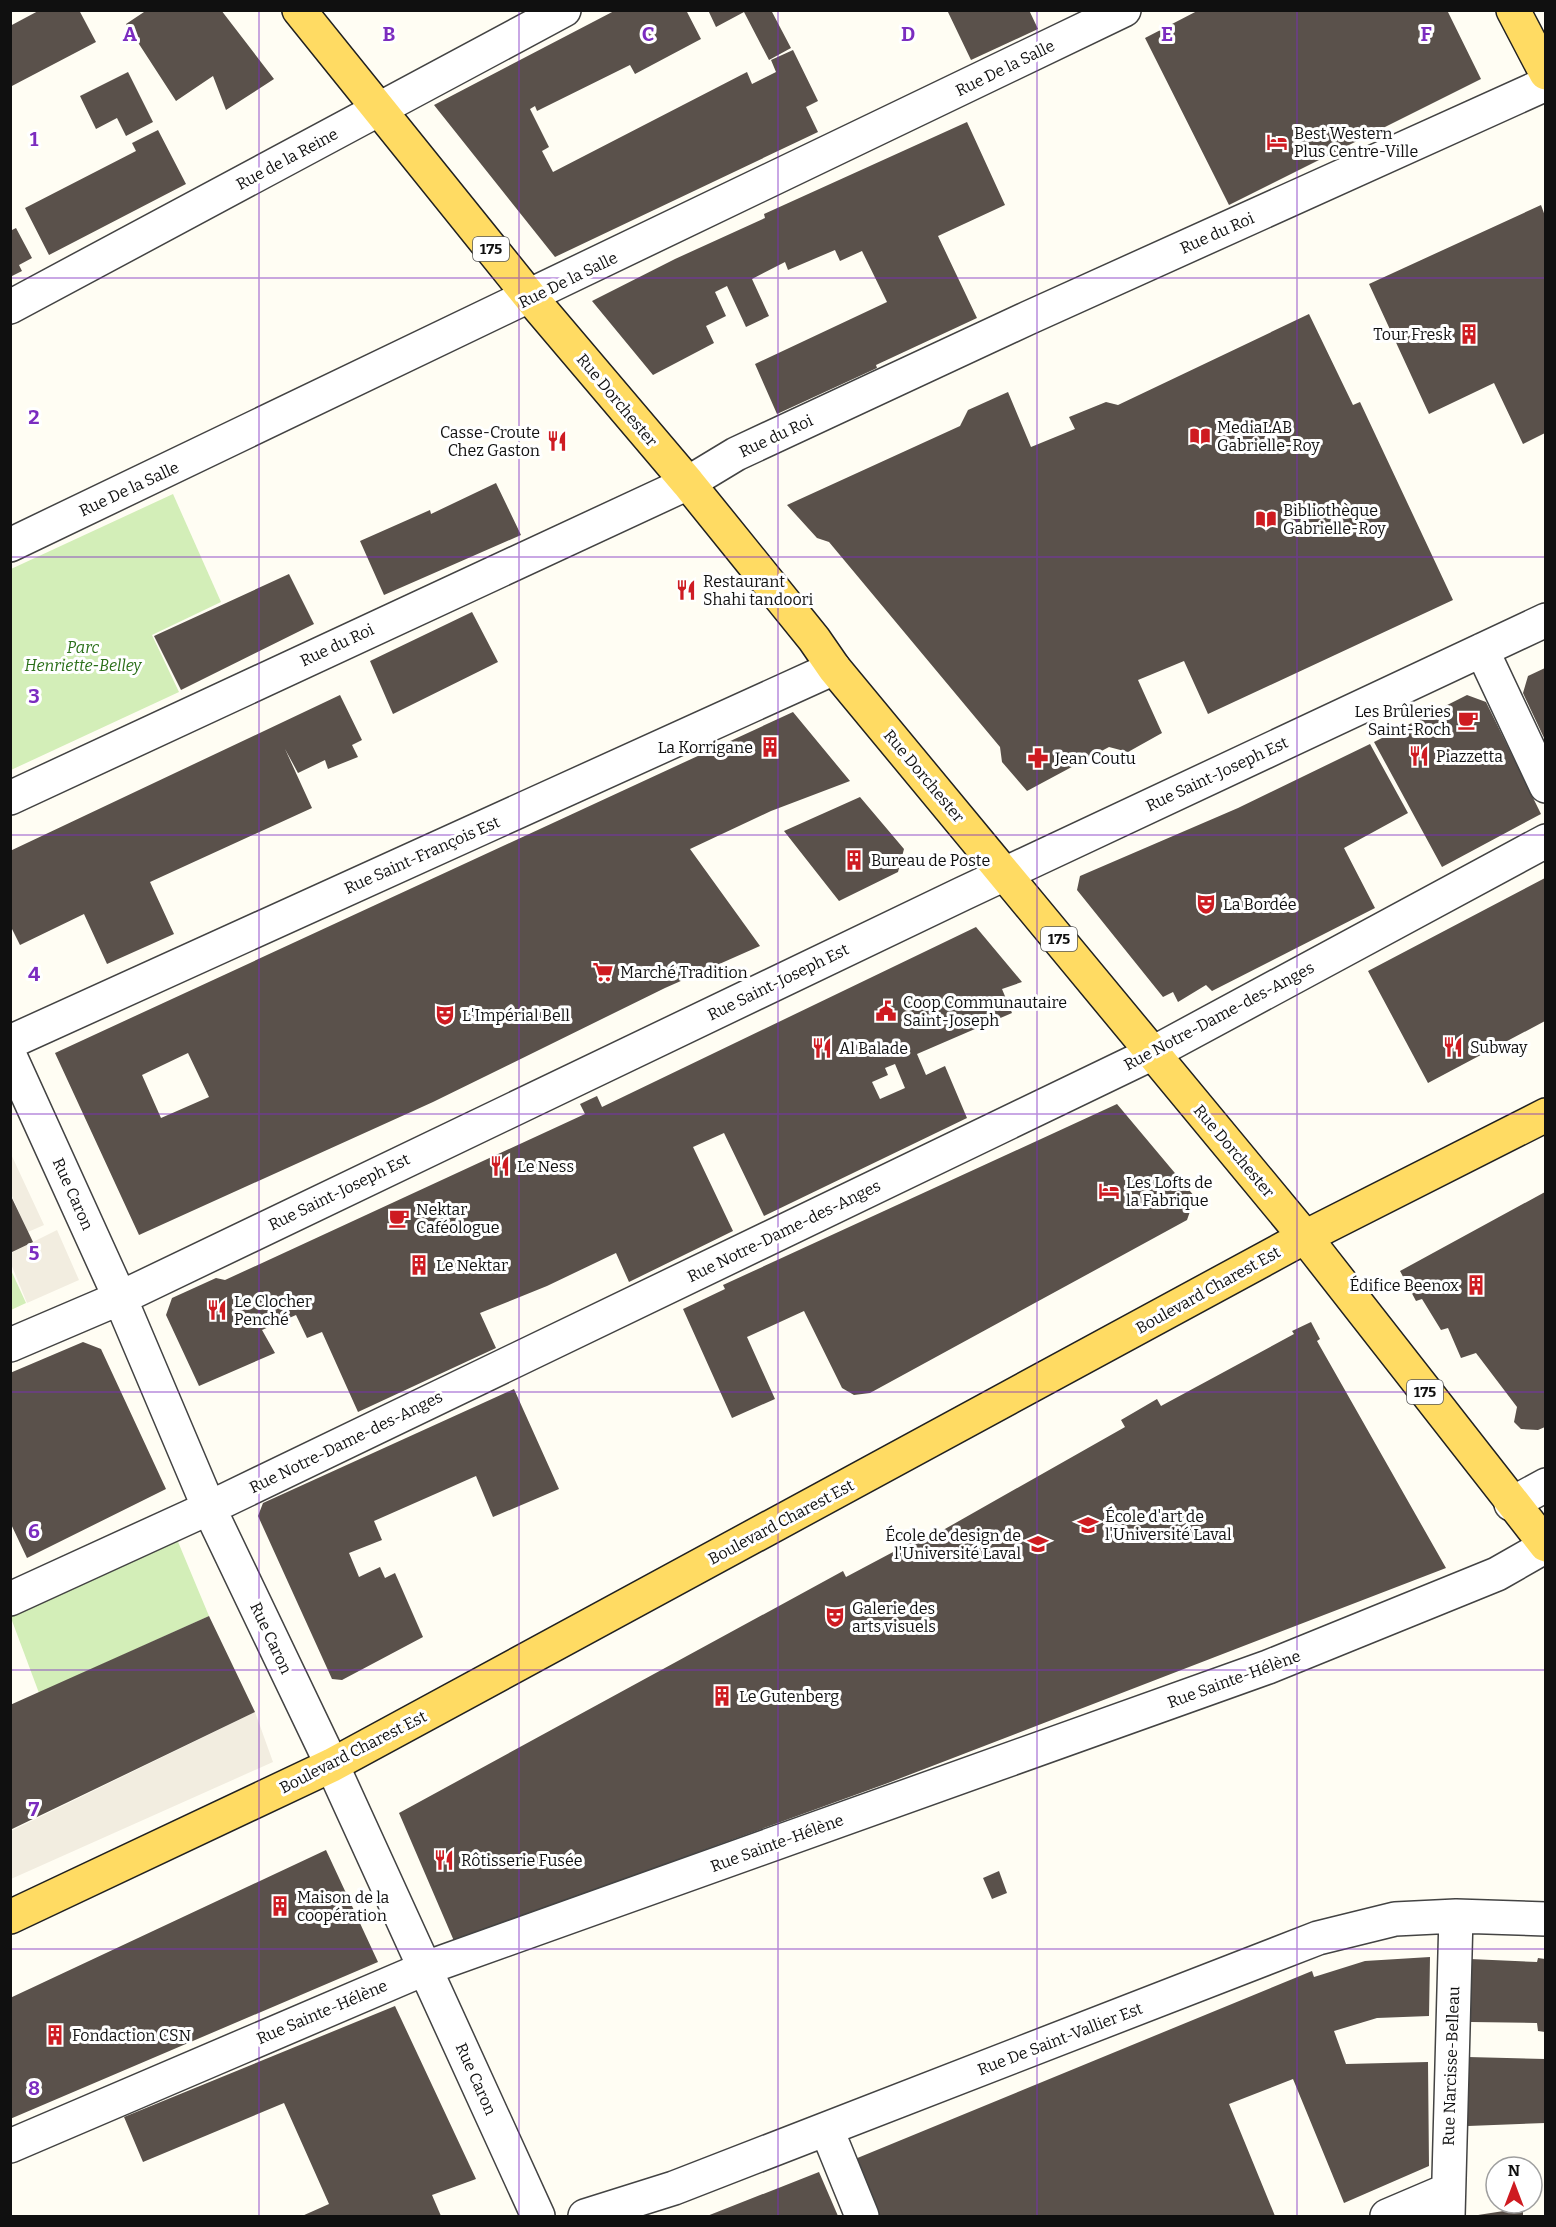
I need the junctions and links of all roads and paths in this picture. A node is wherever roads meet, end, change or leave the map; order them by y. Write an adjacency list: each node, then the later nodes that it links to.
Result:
1 (299, 10): 7 (main road, Rue Dorchester / 175)
2 (564, 10): 7 (street, Rue de la Reine)
3 (1124, 10): 8 (street, Rue De la Salle)
4 (1513, 10): 5 (main road)
5 (1545, 73)
6 (1545, 84): 10 (street, Rue du Roi)
7 (380, 110): 8 (main road, Rue Dorchester / 175); 9 (street, Rue de la Reine)
8 (531, 298): 10 (main road, Rue Dorchester / 175); 11 (street, Rue De la Salle)
9 (10, 307)
10 (688, 483): 14 (main road, Rue Dorchester / 175); 16 (street, Rue du Roi)
11 (10, 545)
12 (1545, 620): 13 (street, Rue Saint-Joseph Est)
13 (1482, 650): 15 (street); 18 (street, Rue Saint-Joseph Est)
14 (834, 668): 18 (main road, Rue Dorchester / 175); 19 (street, Rue Saint-François Est)
15 (1545, 786)
16 (10, 798)
17 (1545, 841): 20 (street, Rue Notre-Dame-des-Anges)
18 (1005, 874): 20 (main road, Rue Dorchester / 175); 24 (street, Rue Saint-Joseph Est)
19 (10, 1042)
20 (1153, 1053): 23 (main road, Rue Dorchester / 175); 28 (street, Rue Notre-Dame-des-Anges)
21 (10, 1056): 24 (street, Rue Caron)
22 (1545, 1115): 23 (main road, Boulevard Charest Est)
23 (1305, 1237): 27 (main road, Rue Dorchester / 175); 31 (main road, Boulevard Charest Est)
24 (120, 1298): 25 (street, Rue Saint-Joseph Est); 28 (street, Rue Caron)
25 (10, 1345)
26 (1545, 1485): 27 (street)
27 (1511, 1504): 29 (main road, Rue Dorchester / 175)
28 (209, 1508): 30 (street, Rue Notre-Dame-des-Anges); 31 (street, Rue Caron)
29 (1545, 1546): 35 (street, Rue Sainte-Hélène)
30 (10, 1599)
31 (333, 1766): 33 (main road, Boulevard Charest Est); 35 (street, Rue Caron)
32 (1456, 1916): 34 (street, Rue De Saint-Vallier Est); 36 (street, Rue De Saint-Vallier Est); 38 (street, Rue Narcisse-Belleau)
33 (10, 1917)
34 (1545, 1919)
35 (426, 1968): 37 (street, Rue Sainte-Hélène); 39 (street, Rue Caron)
36 (827, 2130): 40 (street, Rue De Saint-Vallier Est); 41 (street)
37 (10, 2146)
38 (1448, 2203): 42 (street)
39 (538, 2217)
40 (585, 2217)
41 (862, 2217)
42 (1387, 2217)

